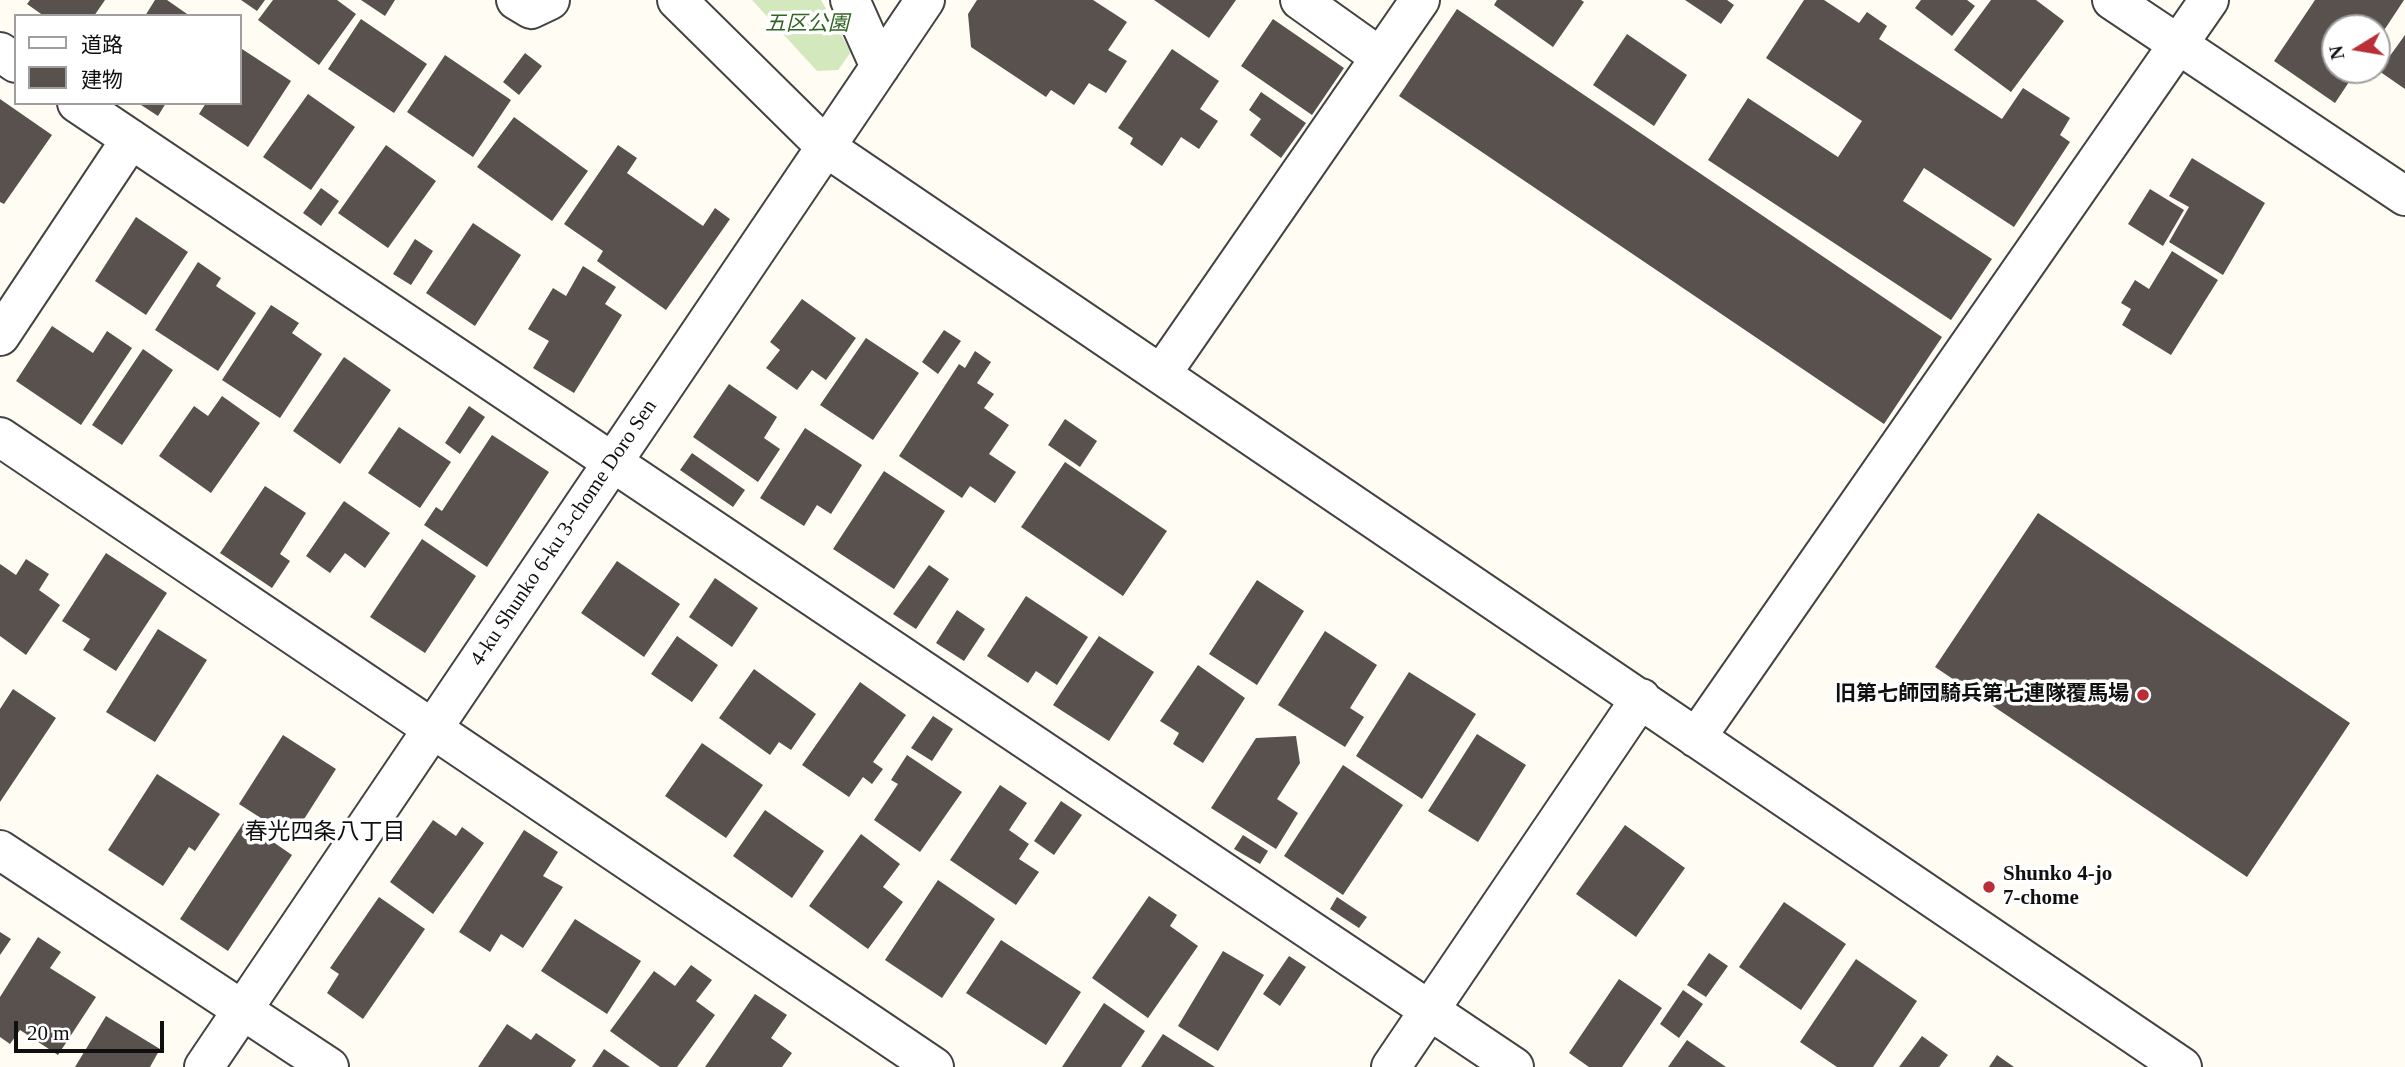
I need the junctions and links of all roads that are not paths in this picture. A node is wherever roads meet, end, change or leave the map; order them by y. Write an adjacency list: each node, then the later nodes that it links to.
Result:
1 (516, 0): 2 (street)
2 (550, 0)
3 (677, 0): 15 (street)
4 (850, 0): 12 (street)
5 (925, 0): 12 (street, 4-ku Shunko 6-ku 3-chome Doro Sen)
6 (1300, 0): 11 (street)
7 (1420, 0): 11 (street)
8 (2112, 0): 10 (street)
9 (2209, 0): 10 (street)
10 (2179, 45): 16 (street); 23 (street)
11 (1380, 57): 18 (street)
12 (880, 67): 15 (street, 4-ku Shunko 6-ku 3-chome Doro Sen)
13 (80, 105): 14 (street)
14 (131, 139): 17 (street); 20 (street)
15 (827, 148): 18 (street); 20 (street, 4-ku Shunko 6-ku 3-chome Doro Sen)
16 (2405, 196)
17 (0, 336)
18 (1162, 373): 21 (street)
19 (0, 437): 22 (street)
20 (612, 461): 22 (street, 4-ku Shunko 6-ku 3-chome Doro Sen); 26 (street)
21 (1640, 698): 23 (street); 26 (street)
22 (430, 729): 25 (street, 4-ku Shunko 6-ku 3-chome Doro Sen); 29 (street)
23 (1696, 738): 32 (street)
24 (0, 850): 25 (street)
25 (242, 1009): 27 (street, 4-ku Shunko 6-ku 3-chome Doro Sen); 28 (street)
26 (1428, 1009): 30 (street); 31 (street)
27 (204, 1067)
28 (329, 1067)
29 (934, 1067)
30 (1391, 1067)
31 (1514, 1067)
32 (2182, 1067)

